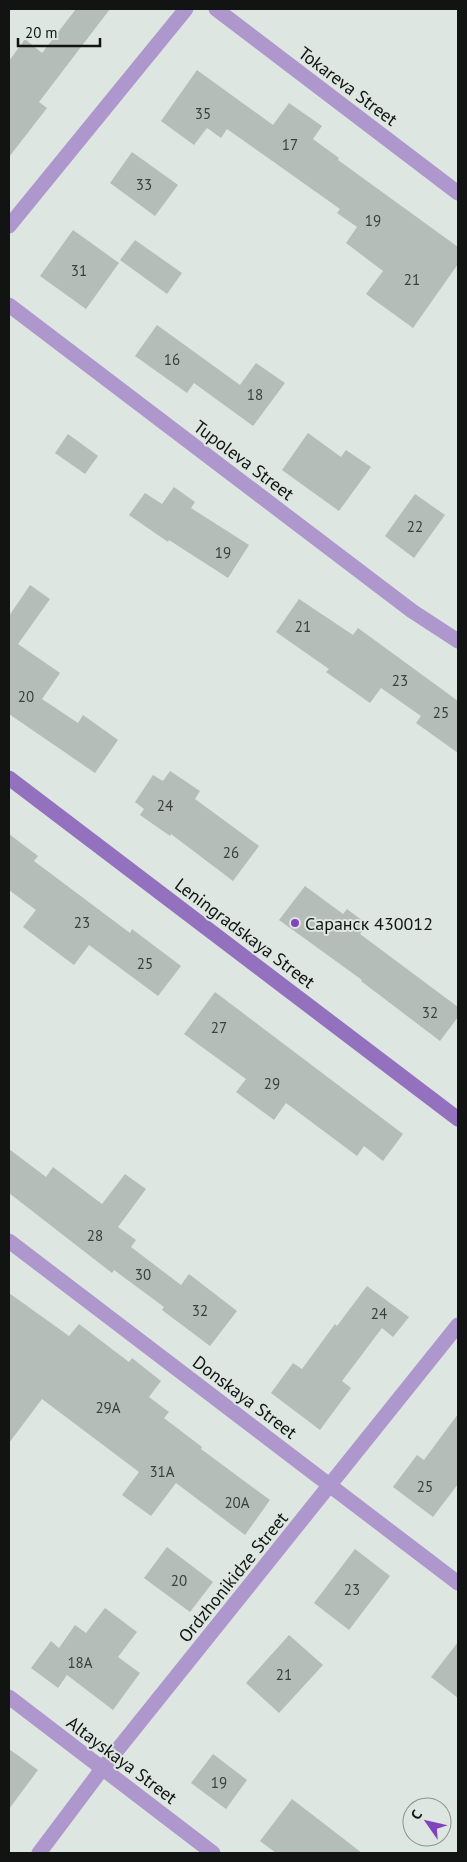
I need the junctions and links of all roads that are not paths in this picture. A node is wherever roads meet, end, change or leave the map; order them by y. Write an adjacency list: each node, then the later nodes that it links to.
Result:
1 (186, 9): 4 (street)
2 (216, 9): 3 (street, Tokareva Street)
3 (458, 193)
4 (9, 226)
5 (9, 305): 6 (street, Tupoleva Street)
6 (458, 642)
7 (9, 778): 8 (street, Leningradskaya Street)
8 (458, 1119)
9 (9, 1241): 11 (street, Donskaya Street)
10 (458, 1325): 11 (street, Ordzhonikidze Street)
11 (331, 1486): 12 (street, Donskaya Street); 14 (street, Ordzhonikidze Street)
12 (458, 1583)
13 (9, 1697): 14 (street, Altayskaya Street)
14 (102, 1769): 15 (street, Ordzhonikidze Street); 16 (street, Altayskaya Street)
15 (39, 1853)
16 (213, 1853)

